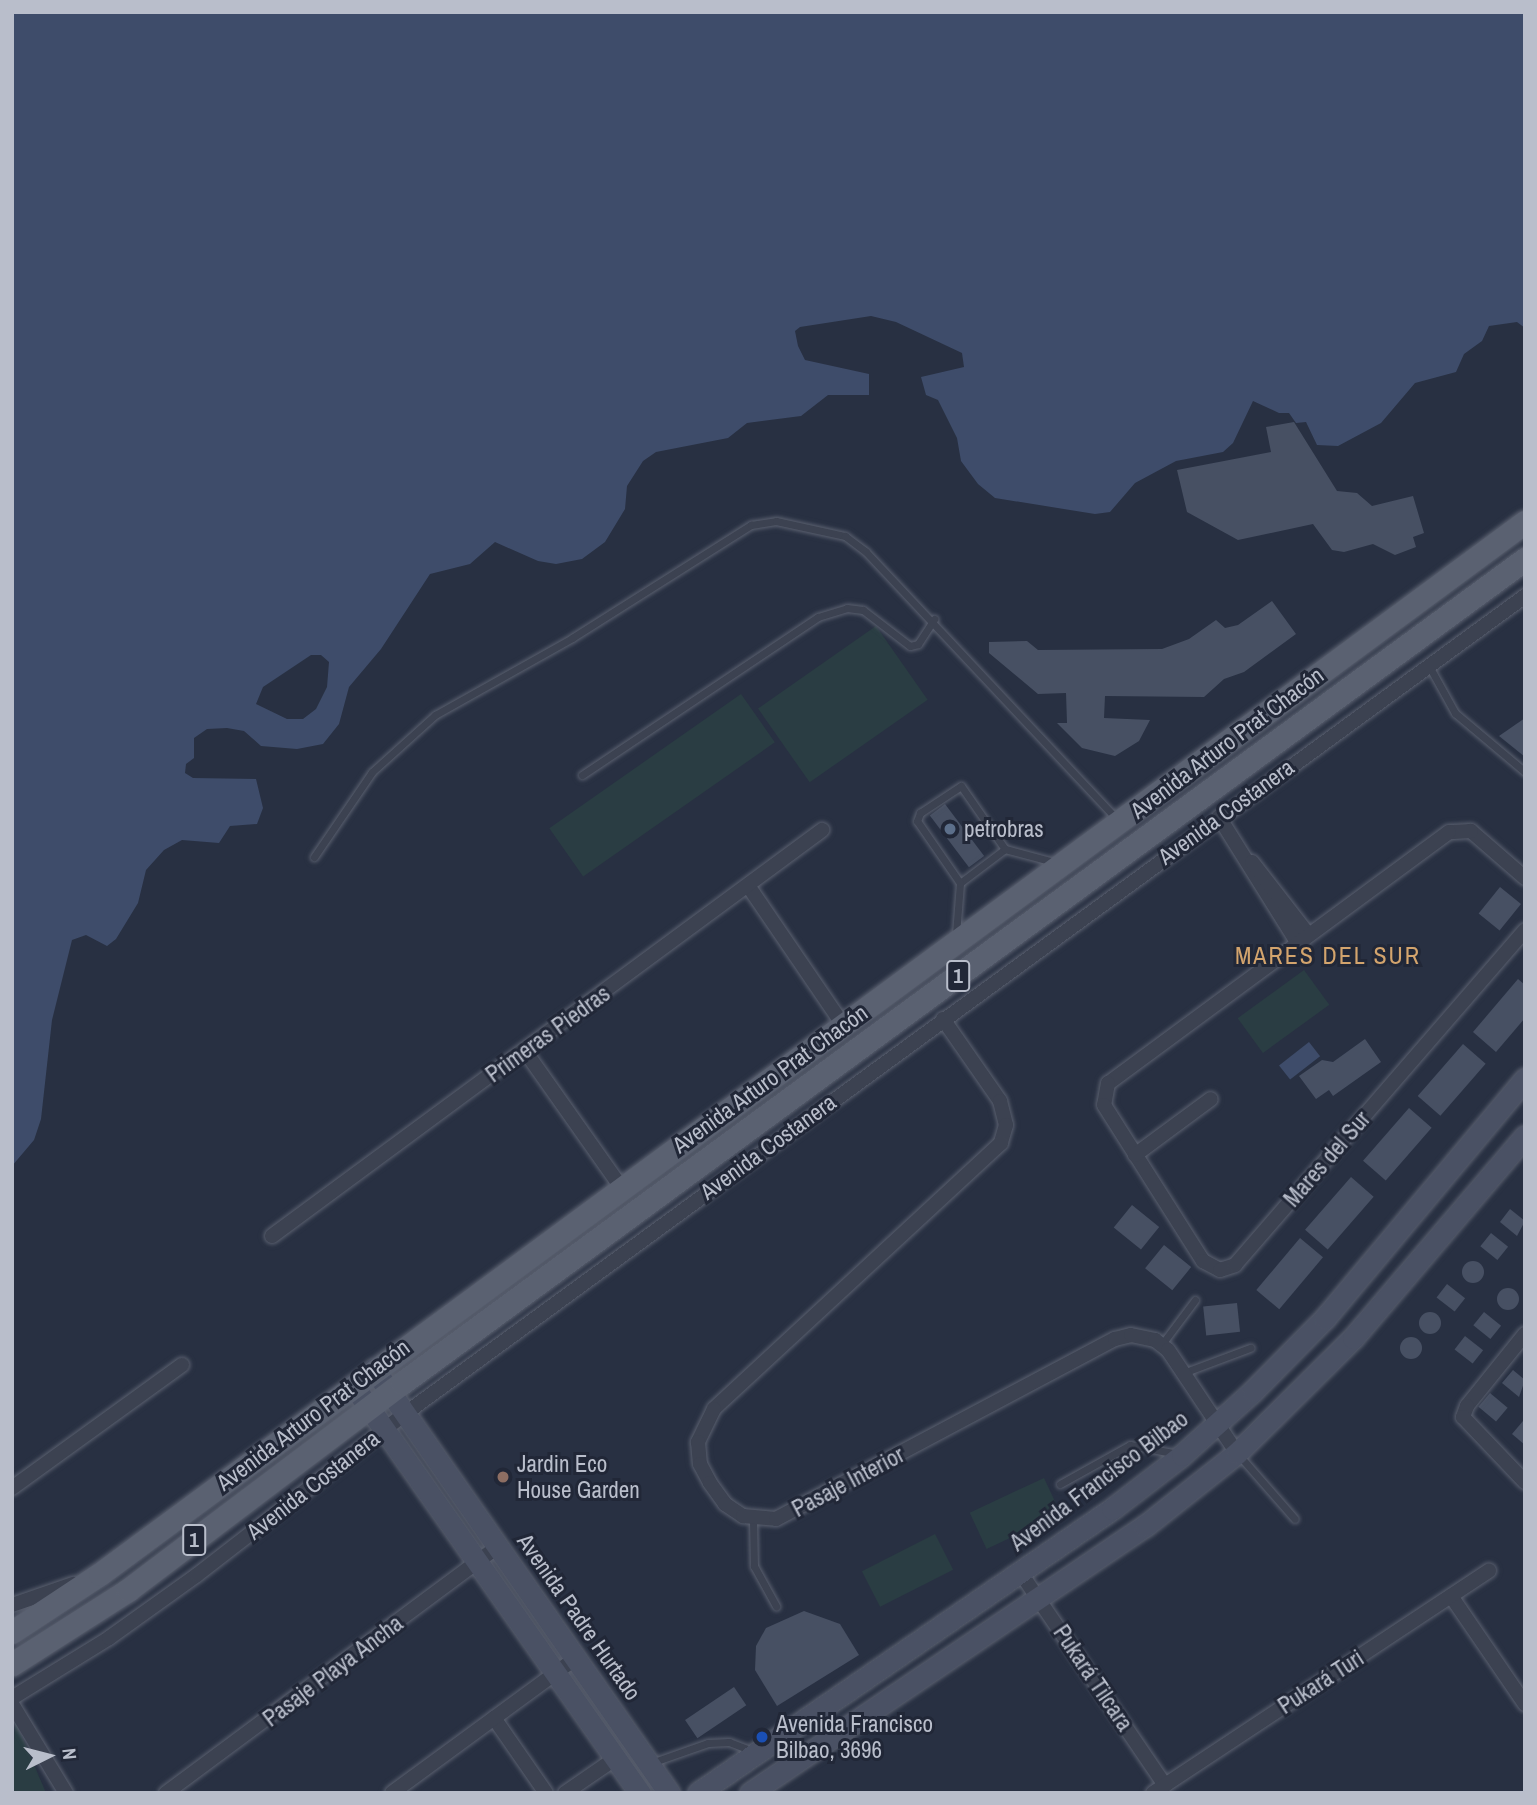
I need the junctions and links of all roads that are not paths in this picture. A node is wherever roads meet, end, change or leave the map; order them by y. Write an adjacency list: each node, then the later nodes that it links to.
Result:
1 (1525, 522): 9 (main road, Avenida Arturo Prat Chacón / 1)
2 (1525, 559): 37 (main road, Avenida Arturo Prat Chacón / 1)
3 (1525, 596): 5 (street, Avenida Costanera)
4 (934, 619): 7 (lane); 9 (lane); 12 (lane)
5 (1429, 666): 6 (lane); 8 (street, Avenida Costanera)
6 (1525, 772)
7 (582, 775)
8 (1219, 817): 18 (street); 20 (street, Avenida Costanera)
9 (1121, 822): 13 (main road, Avenida Arturo Prat Chacón / 1)
10 (822, 830): 16 (street, Primeras Piedras)
11 (1006, 849): 13 (lane); 15 (lane); 15 (lane)
12 (314, 857)
13 (1062, 863): 19 (main road, Avenida Arturo Prat Chacón / 1)
14 (1525, 878): 18 (street, Mares del Sur)
15 (960, 883): 19 (lane)
16 (749, 887): 21 (street); 22 (street, Primeras Piedras)
17 (1525, 930): 26 (street, Mares del Sur)
18 (1301, 937): 26 (street, Mares del Sur)
19 (954, 944): 21 (main road, Avenida Arturo Prat Chacón / 1)
20 (943, 1019): 39 (street, Avenida Costanera); 48 (street)
21 (843, 1025): 27 (main road, Avenida Arturo Prat Chacón / 1)
22 (525, 1051): 27 (street); 28 (street, Primeras Piedras)
23 (1525, 1079): 40 (main road, Avenida Francisco Bilbao)
24 (1211, 1099): 26 (street)
25 (1525, 1136): 42 (main road)
26 (1136, 1155)
27 (621, 1187): 34 (main road, Avenida Arturo Prat Chacón / 1)
28 (272, 1236)
29 (1195, 1300): 31 (lane)
30 (1525, 1334): 44 (street)
31 (1162, 1345): 35 (street); 48 (street, Pasaje Interior)
32 (1250, 1348): 35 (lane)
33 (182, 1364): 46 (street)
34 (374, 1369): 36 (main road, Avenida Arturo Prat Chacón / 1); 37 (main road, Avenida Padre Hurtado)
35 (1182, 1373): 40 (street)
36 (353, 1385): 38 (main road); 53 (main road, Avenida Arturo Prat Chacón / 1)
37 (390, 1392): 38 (main road, Avenida Arturo Prat Chacón / 1); 39 (main road, Avenida Padre Hurtado)
38 (369, 1408): 41 (main road); 60 (main road, Avenida Arturo Prat Chacón / 1)
39 (406, 1413): 41 (street, Avenida Costanera); 49 (main road, Avenida Padre Hurtado)
40 (1216, 1426): 42 (street); 43 (main road, Avenida Francisco Bilbao)
41 (384, 1430): 50 (main road); 62 (street, Avenida Costanera)
42 (1237, 1453): 47 (lane); 55 (main road)
43 (1182, 1455): 45 (lane); 52 (main road, Avenida Francisco Bilbao)
44 (1525, 1482)
45 (1060, 1485)
46 (12, 1489)
47 (1295, 1519)
48 (753, 1520): 57 (lane)
49 (498, 1546): 50 (street, Pasaje Playa Ancha); 59 (main road, Avenida Padre Hurtado)
50 (477, 1561): 61 (main road); 71 (street, Pasaje Playa Ancha)
51 (1489, 1571): 54 (street, Pukará Turi)
52 (1020, 1572): 55 (street, Pukará Tilcara); 66 (main road, Avenida Francisco Bilbao)
53 (100, 1574): 56 (street); 58 (main road, Avenida Arturo Prat Chacón / 1)
54 (1451, 1596): 64 (street); 69 (street, Pukará Turi)
55 (1038, 1598): 69 (street, Pukará Tilcara); 78 (main road)
56 (12, 1605)
57 (776, 1606)
58 (12, 1632)
59 (576, 1658): 61 (street); 68 (main road, Avenida Padre Hurtado)
60 (12, 1664)
61 (556, 1672): 65 (street); 67 (main road)
62 (12, 1698)
63 (12, 1704): 70 (street)
64 (1525, 1704)
65 (494, 1718): 72 (street); 73 (street)
66 (757, 1752): 68 (lane); 77 (main road, Avenida Francisco Bilbao)
67 (616, 1758): 74 (street); 75 (main road)
68 (649, 1764): 76 (main road, Avenida Padre Hurtado)
69 (1159, 1789)
70 (66, 1793)
71 (166, 1793)
72 (392, 1793)
73 (546, 1793)
74 (565, 1793)
75 (640, 1793)
76 (669, 1793)
77 (698, 1793)
78 (750, 1793)

